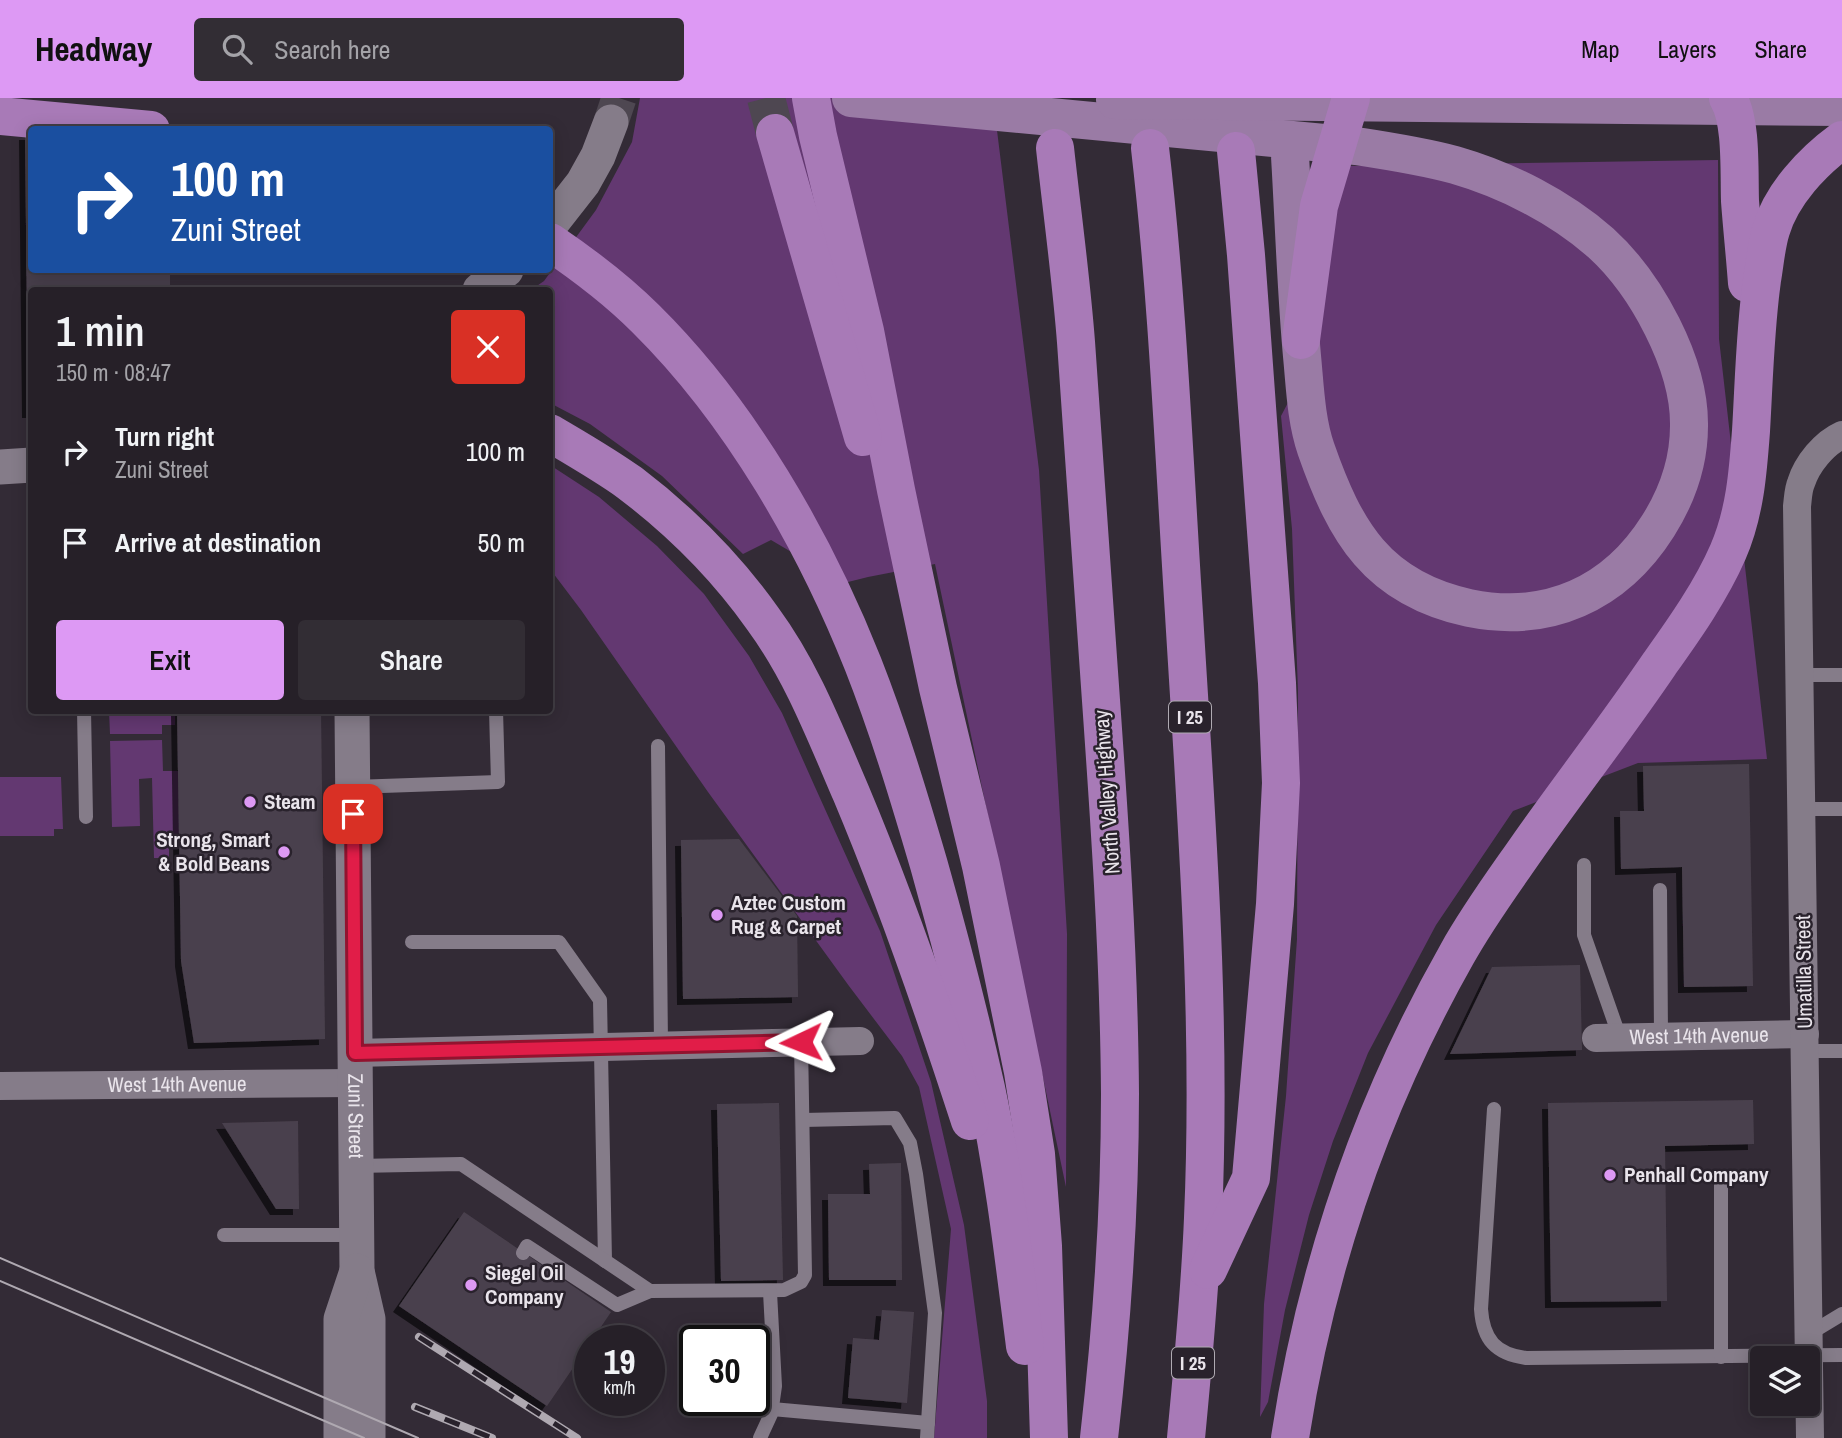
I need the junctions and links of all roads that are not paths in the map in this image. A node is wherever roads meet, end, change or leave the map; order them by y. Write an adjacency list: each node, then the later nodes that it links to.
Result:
1 (811, 98): 28 (highway)
2 (851, 98): 20 (main road)
3 (868, 98): 5 (main road)
4 (1351, 98): 20 (highway)
5 (1731, 102): 6 (main road); 21 (highway)
6 (1842, 107)
7 (0, 116): 9 (highway)
8 (611, 122): 16 (street)
9 (107, 126)
10 (775, 133): 28 (highway)
11 (1842, 140): 21 (highway)
12 (1055, 148): 74 (highway, North Valley Highway)
13 (1150, 148): 59 (highway, I 25)
14 (1236, 151): 59 (highway)
15 (1290, 156): 20 (main road)
16 (553, 229)
17 (553, 232): 63 (highway)
18 (502, 273): 19 (street)
19 (484, 287)
20 (1301, 340)
21 (1754, 376): 76 (highway)
22 (553, 435): 63 (highway)
23 (1842, 435): 26 (street, Umatilla Street)
24 (28, 466): 25 (street)
25 (0, 467)
26 (1800, 675): 27 (lane); 34 (street, Umatilla Street)
27 (1842, 675)
28 (938, 688): 73 (highway)
29 (84, 714): 36 (lane)
30 (352, 714): 33 (street, Zuni Street)
31 (496, 714): 33 (lane)
32 (658, 746): 45 (lane)
33 (353, 787): 48 (street, Zuni Street)
34 (1802, 809): 35 (lane); 44 (street, Umatilla Street)
35 (1842, 809)
36 (86, 817)
37 (1584, 865): 41 (lane)
38 (1660, 890): 40 (lane)
39 (412, 942): 46 (lane)
40 (1661, 1037): 41 (street, West 14th Avenue); 44 (street, West 14th Avenue)
41 (1608, 1038)
42 (860, 1041): 43 (street, West 14th Avenue)
43 (801, 1042): 45 (street, West 14th Avenue); 51 (lane)
44 (1805, 1043): 47 (lane); 64 (street, Umatilla Street)
45 (661, 1046): 46 (street, West 14th Avenue)
46 (601, 1048): 48 (street, West 14th Avenue); 57 (lane)
47 (1842, 1051)
48 (355, 1068): 49 (street, West 14th Avenue); 52 (street, Zuni Street)
49 (0, 1086)
50 (1494, 1109): 66 (lane)
51 (803, 1120): 61 (lane); 68 (lane)
52 (356, 1166): 55 (street, Zuni Street); 57 (lane)
53 (1721, 1185): 66 (lane)
54 (223, 1235): 55 (lane)
55 (356, 1236): 58 (street, Zuni Street)
56 (523, 1253): 60 (lane)
57 (605, 1261): 60 (lane)
58 (357, 1271): 69 (street, Zuni Street); 70 (street, Zuni Street)
59 (1199, 1287): 75 (highway, I 25)
60 (650, 1291): 61 (lane)
61 (770, 1292): 67 (lane)
62 (1842, 1314): 64 (lane)
63 (1025, 1343): 72 (highway)
64 (1809, 1345): 65 (lane); 66 (lane); 77 (street, Umatilla Street)
65 (1842, 1355)
66 (1721, 1357)
67 (772, 1409): 68 (lane); 71 (lane)
68 (927, 1431)
69 (341, 1438)
70 (368, 1438)
71 (760, 1438)
72 (1035, 1438)
73 (1049, 1438)
74 (1099, 1438)
75 (1186, 1438)
76 (1290, 1438)
77 (1810, 1438)

